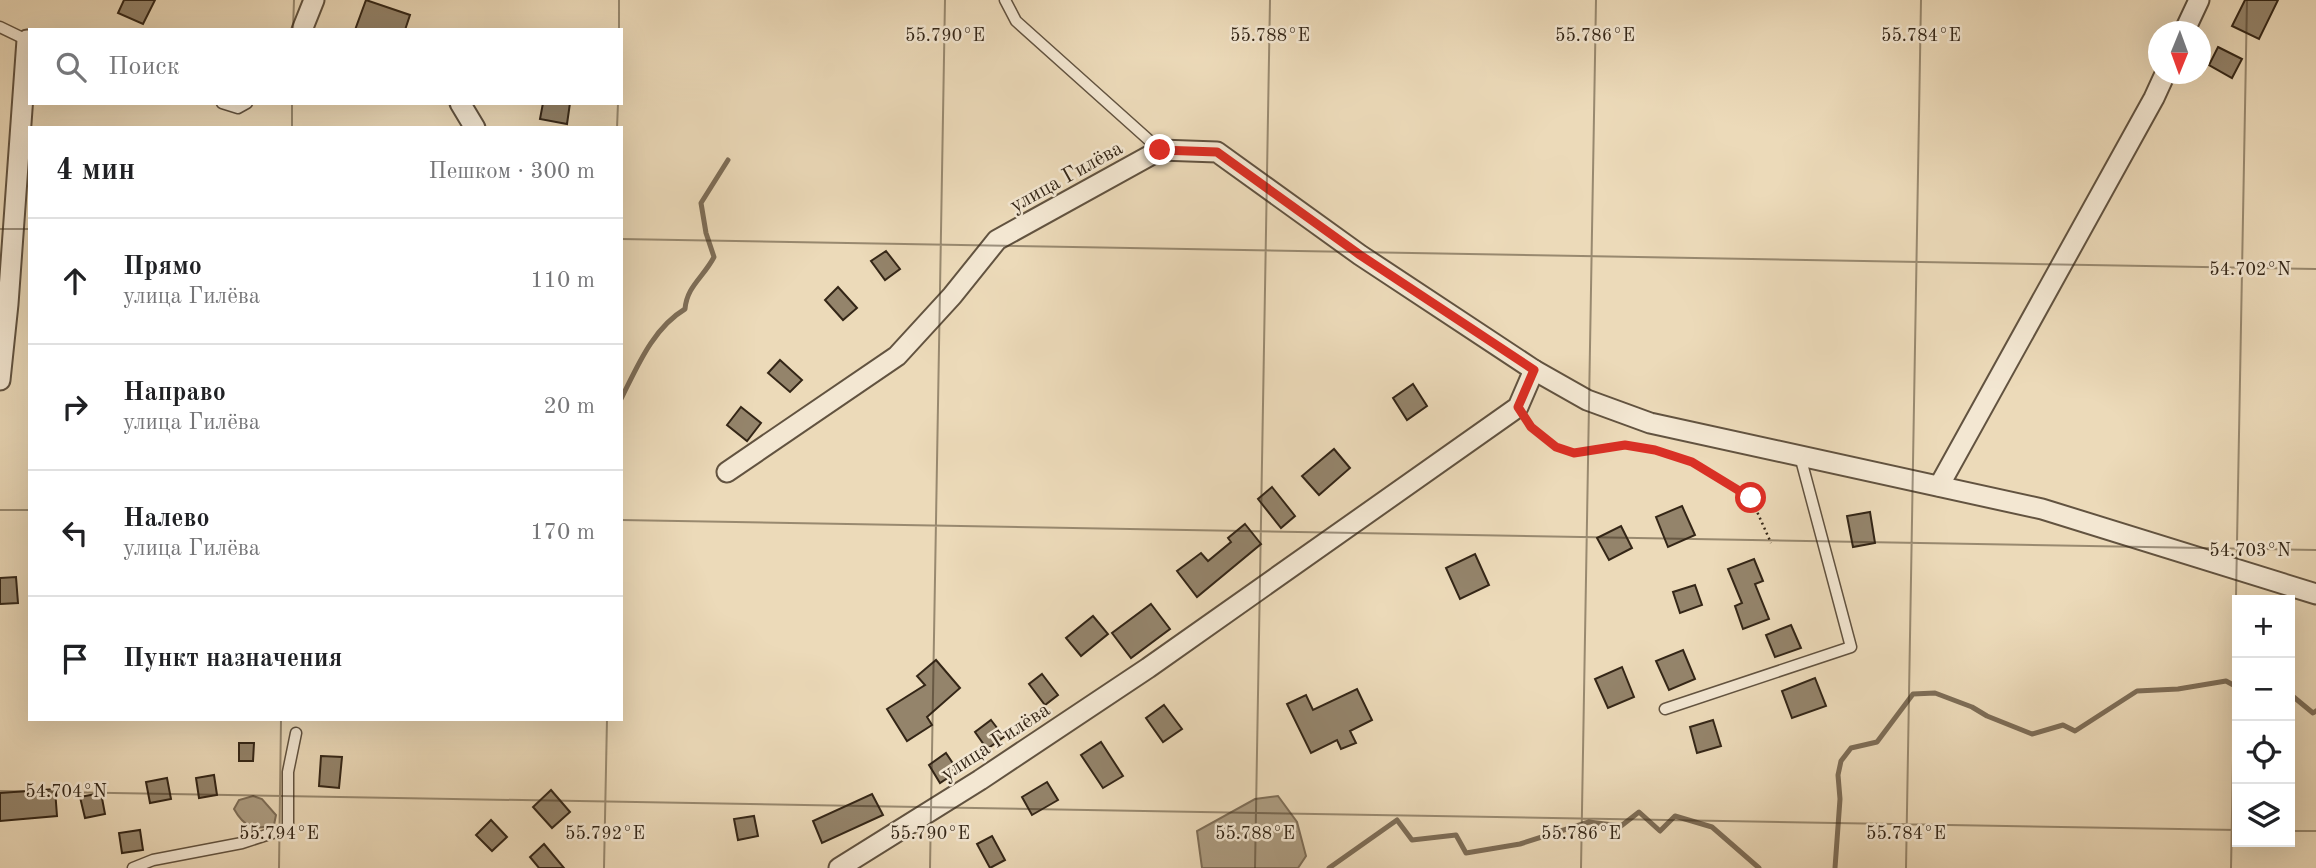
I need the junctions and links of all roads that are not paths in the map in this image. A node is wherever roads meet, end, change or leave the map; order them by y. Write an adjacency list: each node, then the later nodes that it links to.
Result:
1 (314, 0): 6 (street)
2 (1005, 0): 11 (lane)
3 (2199, 0): 4 (street)
4 (2189, 21)
5 (0, 27): 7 (lane)
6 (303, 28)
7 (28, 40): 13 (street)
8 (2160, 84): 16 (street)
9 (461, 105): 10 (street)
10 (474, 126)
11 (1160, 150): 12 (street); 15 (street, улица Гилёва)
12 (1534, 370): 14 (street); 21 (street, улица Гилёва)
13 (0, 380)
14 (1800, 456): 16 (street); 18 (lane)
15 (727, 472)
16 (1939, 486): 17 (street)
17 (2316, 594)
18 (1665, 709)
19 (296, 733): 20 (lane)
20 (133, 868)
21 (839, 868)

